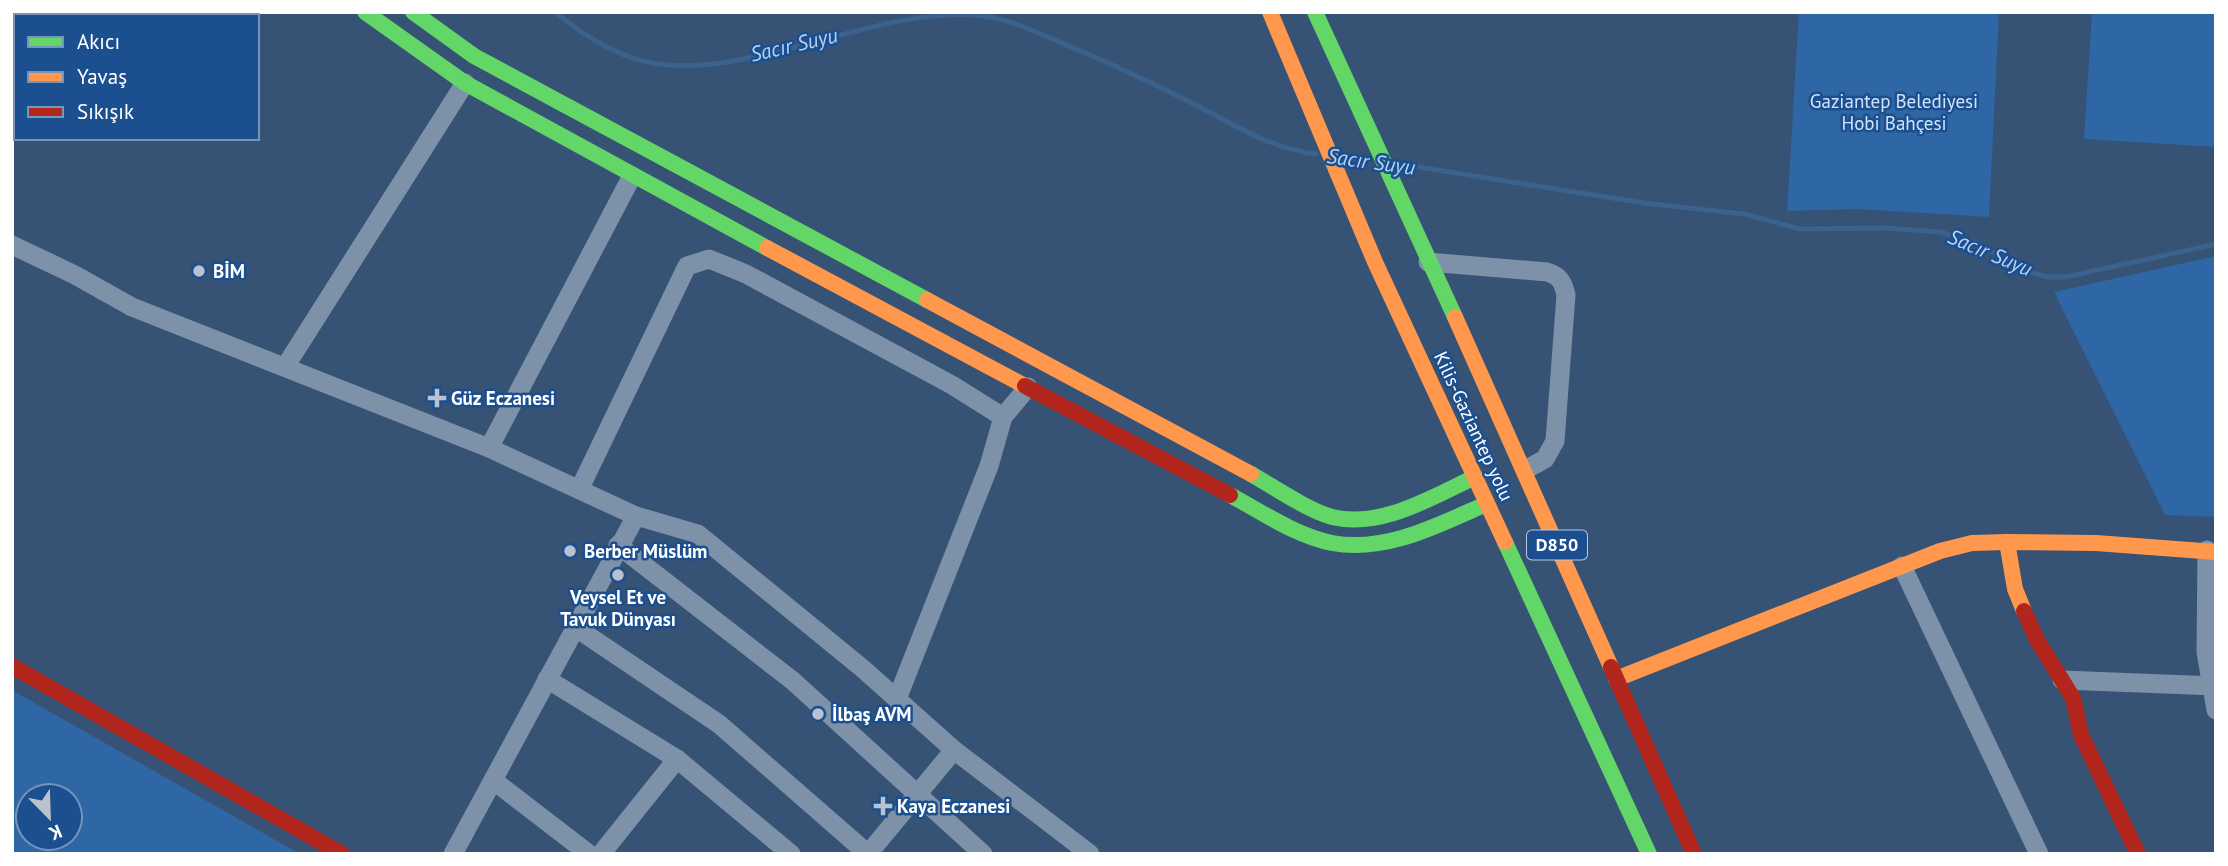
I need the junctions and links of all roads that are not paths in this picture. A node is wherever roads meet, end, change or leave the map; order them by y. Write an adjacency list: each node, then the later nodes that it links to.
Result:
1 (365, 12): 5 (main road)
2 (413, 12): 14 (main road)
3 (1270, 12): 14 (main road, Kilis-Gaziantep yolu / D850)
4 (1315, 12): 8 (main road, Kilis-Gaziantep yolu / D850)
5 (465, 83): 6 (main road); 9 (street)
6 (632, 176): 10 (main road); 12 (street)
7 (12, 245): 9 (street)
8 (1428, 262): 13 (main road, Kilis-Gaziantep yolu / D850); 13 (street)
9 (285, 367): 12 (street)
10 (1028, 387): 11 (street); 16 (main road)
11 (1003, 417): 15 (street); 28 (street)
12 (489, 447): 15 (street)
13 (1525, 470): 25 (main road, Kilis-Gaziantep yolu / D850)
14 (1475, 477): 16 (main road, Kilis-Gaziantep yolu / D850)
15 (580, 488): 17 (street)
16 (1486, 504): 42 (main road, Kilis-Gaziantep yolu / D850)
17 (636, 516): 19 (street); 28 (street)
18 (2007, 542): 20 (main road); 21 (main road); 26 (main road)
19 (618, 545): 22 (street); 33 (street)
20 (2211, 551): 27 (street)
21 (1902, 566): 25 (main road); 44 (street)
22 (575, 627): 24 (street); 39 (street)
23 (12, 666): 34 (main road)
24 (547, 679): 31 (street); 32 (street)
25 (1616, 679): 43 (main road, Kilis-Gaziantep yolu / D850)
26 (2062, 680): 27 (street); 45 (main road)
27 (2214, 686): 29 (street)
28 (897, 699): 30 (street)
29 (2216, 710)
30 (954, 750): 33 (street); 41 (street)
31 (677, 759): 37 (street); 38 (street)
32 (494, 781): 35 (street); 36 (street)
33 (916, 796): 39 (street); 40 (street)
34 (342, 854)
35 (453, 854)
36 (589, 854)
37 (601, 854)
38 (791, 854)
39 (868, 854)
40 (983, 854)
41 (1090, 854)
42 (1649, 854)
43 (1694, 854)
44 (2039, 854)
45 (2138, 854)

